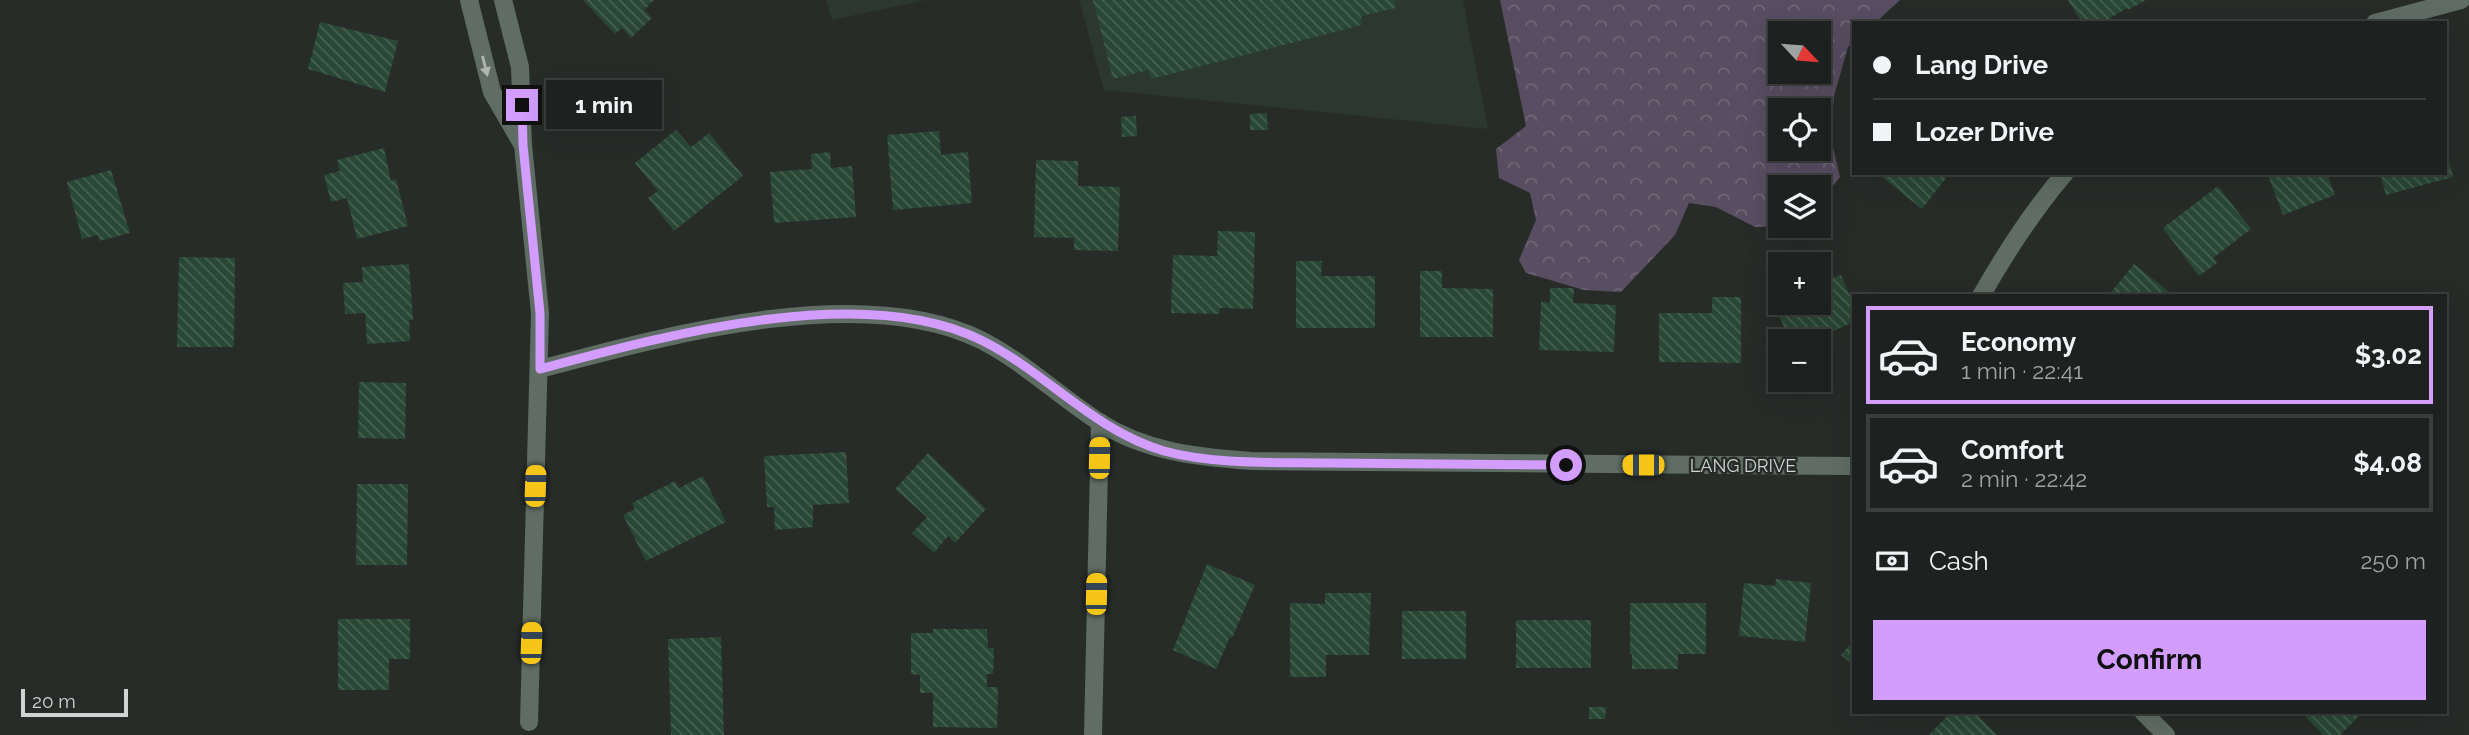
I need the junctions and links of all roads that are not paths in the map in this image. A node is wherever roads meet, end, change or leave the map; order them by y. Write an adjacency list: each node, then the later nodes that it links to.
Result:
1 (469, 0): 5 (street, one-way to 5)
2 (503, 0): 5 (street)
3 (2461, 0): 4 (street)
4 (2382, 21)
5 (523, 145): 8 (street)
6 (2063, 175): 7 (street)
7 (1983, 294)
8 (540, 369): 9 (street, LANG DRIVE); 12 (street)
9 (1100, 422): 10 (street, LANG DRIVE); 13 (street)
10 (1852, 466)
11 (2145, 714): 14 (street)
12 (528, 722)
13 (1093, 735)
14 (2166, 735)

